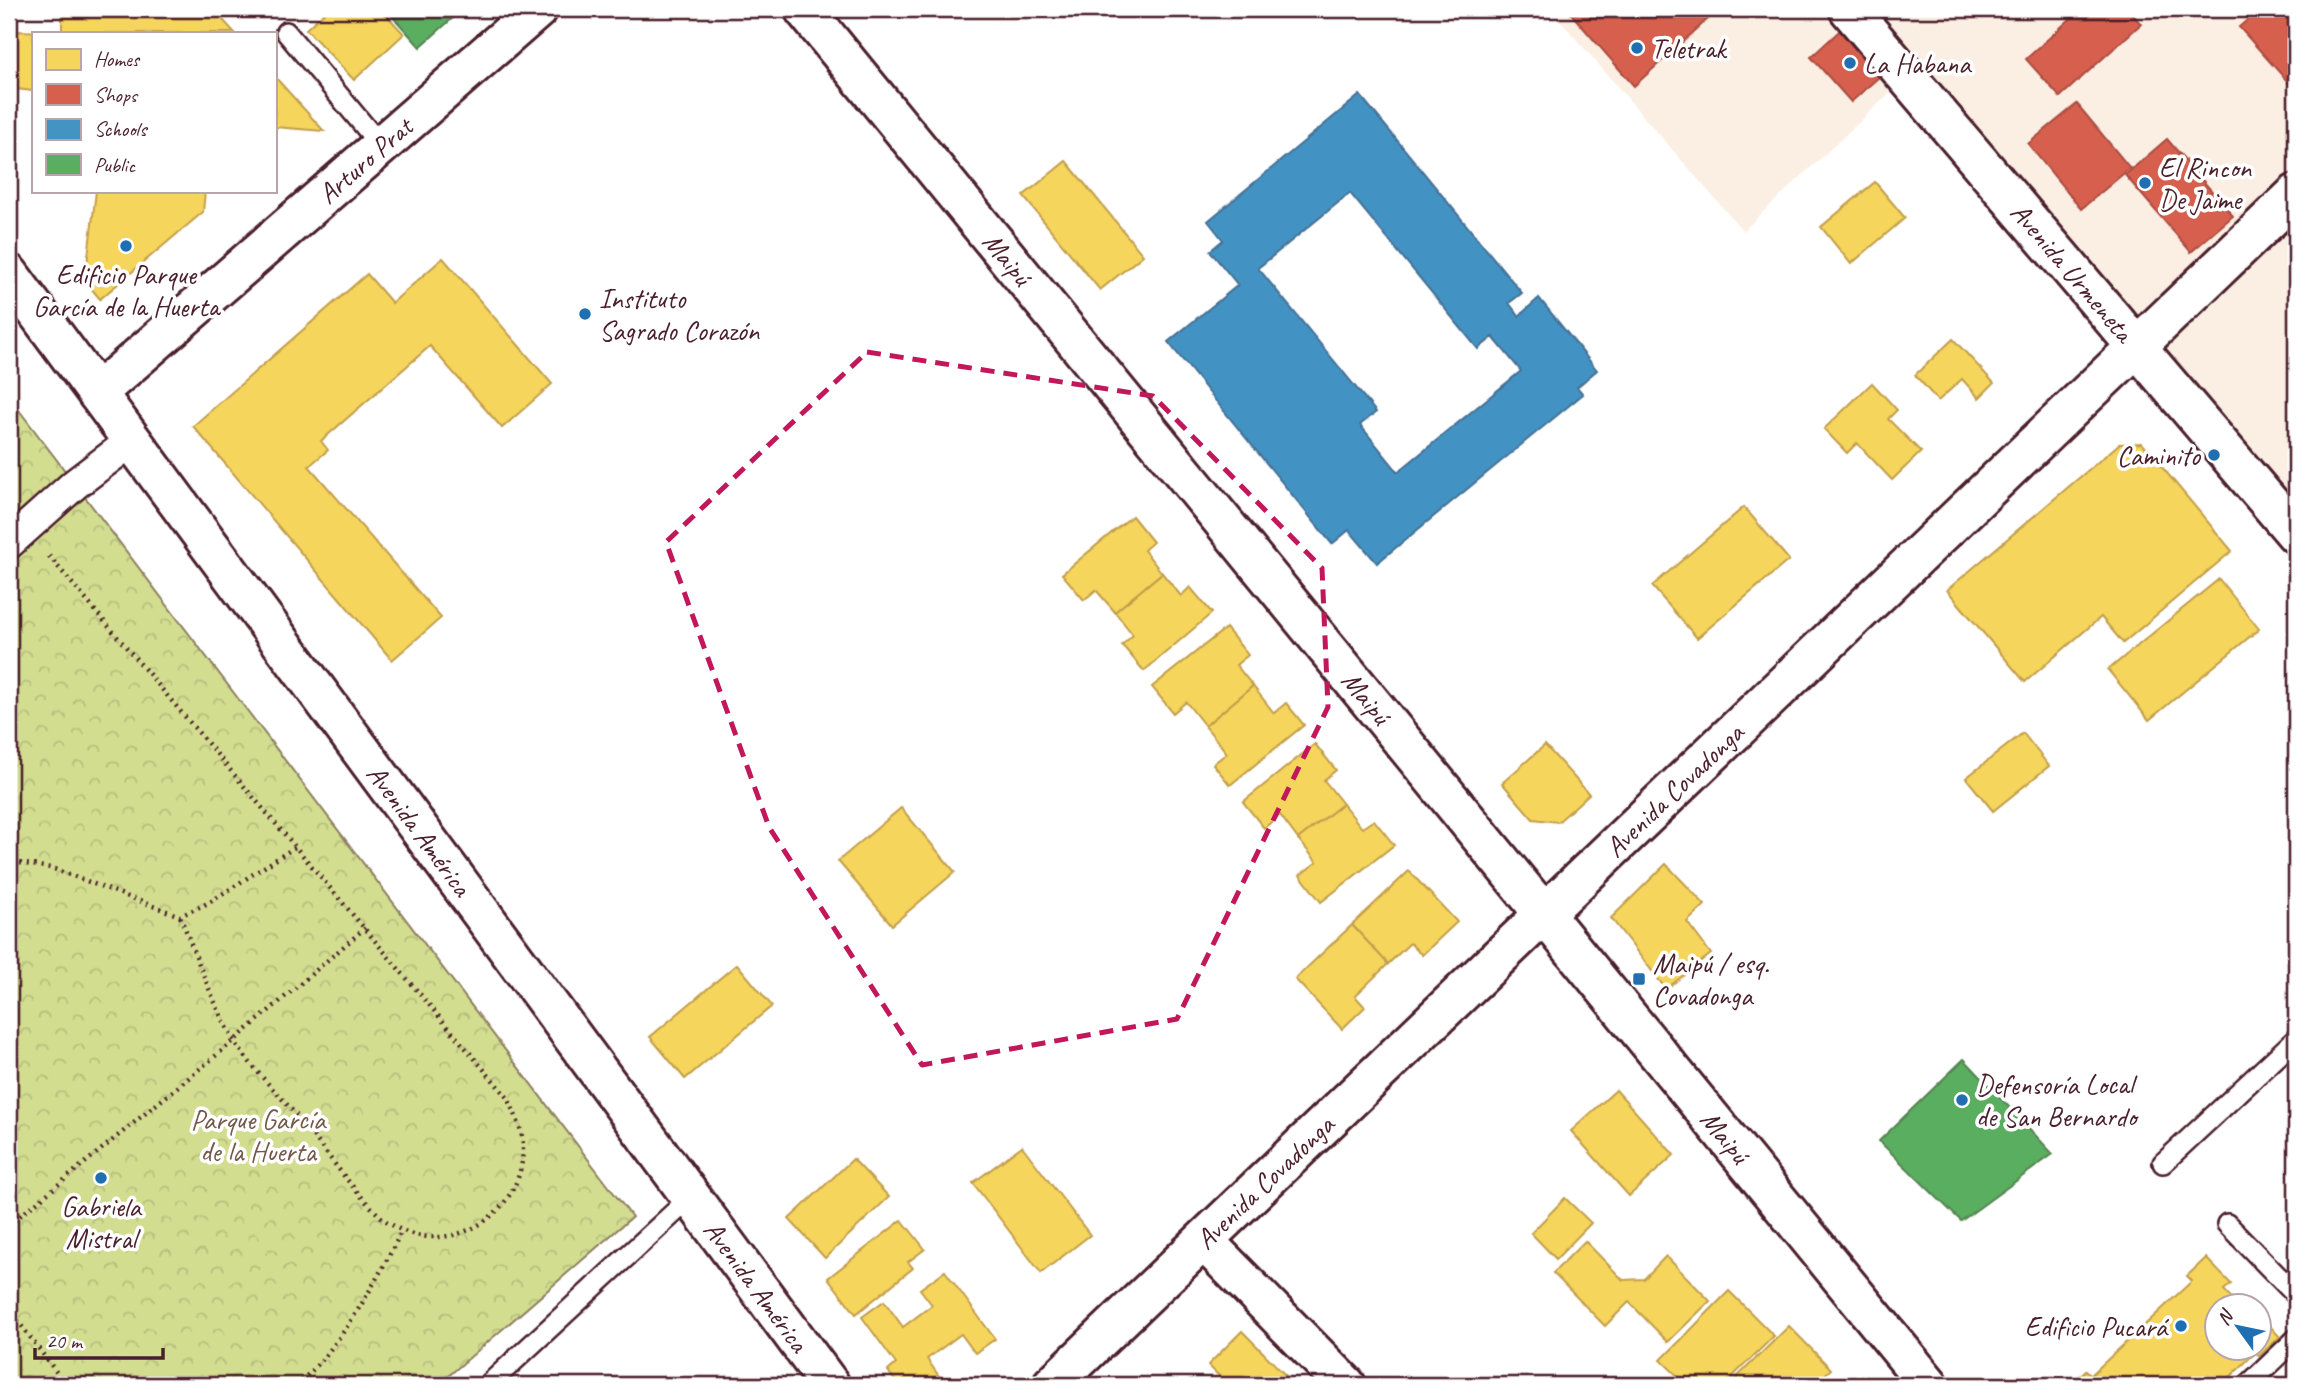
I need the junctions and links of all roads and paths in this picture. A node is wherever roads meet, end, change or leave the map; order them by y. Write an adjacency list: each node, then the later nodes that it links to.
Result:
1 (538, 9): 5 (street, Arturo Prat)
2 (804, 9): 15 (street, Maipú)
3 (1849, 9): 8 (street, Avenida Urmeneta)
4 (286, 32): 5 (lane)
5 (381, 146): 9 (street, Arturo Prat)
6 (2296, 194): 8 (street, Avenida Covadonga)
7 (9, 274): 9 (street, Avenida América)
8 (2137, 347): 11 (street, Avenida Urmeneta); 15 (street, Avenida Covadonga)
9 (97, 393): 10 (street, Avenida América)
10 (133, 440): 12 (street); 21 (street, Avenida América)
11 (2296, 534)
12 (17, 536): 13 (path)
13 (295, 846): 16 (path); 17 (path)
14 (13, 862): 16 (path)
15 (1544, 914): 25 (street, Avenida Covadonga); 35 (street, Maipú)
16 (180, 916): 19 (path)
17 (365, 928): 19 (path); 24 (path)
18 (2296, 1039): 20 (lane)
19 (235, 1040): 23 (path); 24 (path)
20 (2163, 1163)
21 (691, 1197): 31 (lane); 32 (street, Avenida América)
22 (2227, 1224): 26 (lane)
23 (9, 1226)
24 (402, 1230): 30 (path)
25 (1203, 1241): 33 (street, Avenida Covadonga); 34 (street)
26 (2296, 1295)
27 (9, 1310): 29 (path)
28 (2296, 1339): 36 (lane)
29 (66, 1385)
30 (296, 1385)
31 (488, 1385)
32 (830, 1385)
33 (1052, 1385)
34 (1346, 1385)
35 (1929, 1385)
36 (2248, 1385)

